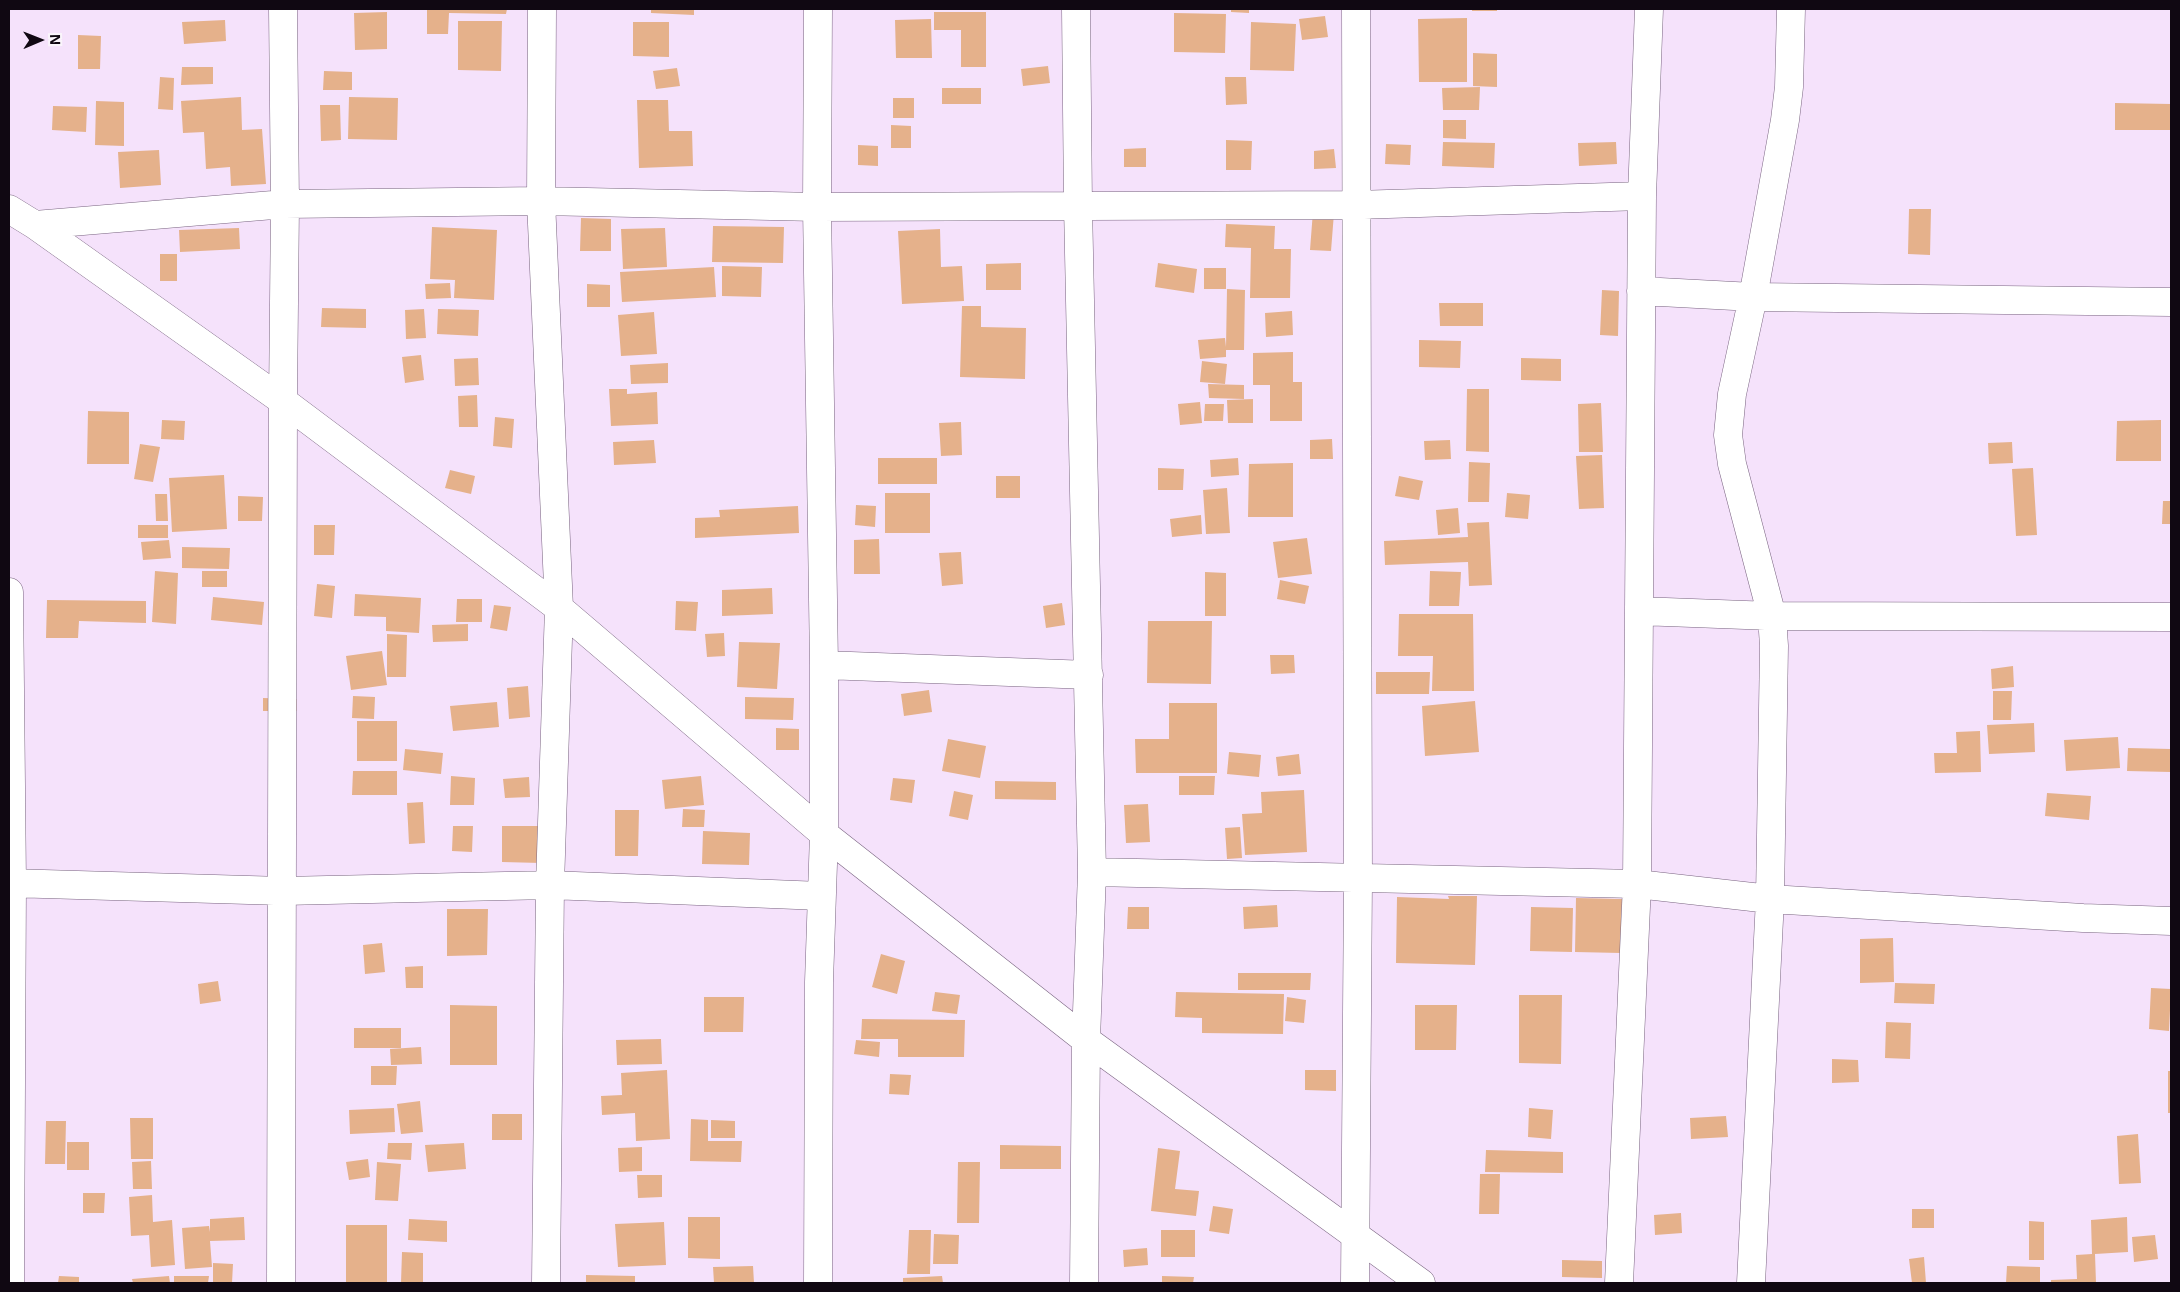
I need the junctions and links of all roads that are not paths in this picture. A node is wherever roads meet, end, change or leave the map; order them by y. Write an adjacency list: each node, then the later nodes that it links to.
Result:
1 (283, 9): 10 (street)
2 (542, 9): 9 (street)
3 (818, 9): 13 (street)
4 (1076, 9): 11 (street)
5 (1356, 9): 12 (street)
6 (1649, 9): 8 (street)
7 (1791, 9): 17 (street)
8 (1642, 196): 12 (street); 16 (street)
9 (541, 201): 10 (street); 13 (street); 21 (street)
10 (285, 204): 15 (street); 19 (street)
11 (1078, 205): 12 (street); 13 (street); 26 (street)
12 (1356, 205): 29 (street)
13 (817, 207): 25 (street)
14 (9, 209): 15 (street)
15 (35, 225): 19 (street)
16 (1641, 291): 17 (street); 22 (street)
17 (1753, 297): 18 (street); 23 (street)
18 (2171, 302)
19 (282, 400): 21 (street); 33 (street)
20 (9, 592): 30 (street)
21 (559, 608): 27 (street); 32 (street)
22 (1639, 611): 23 (street); 31 (street)
23 (1772, 616): 24 (street); 35 (street)
24 (2171, 617)
25 (824, 665): 26 (street); 27 (street)
26 (1089, 675): 28 (street)
27 (824, 834): 34 (street); 37 (street)
28 (1092, 872): 29 (street); 37 (street)
29 (1358, 879): 31 (street); 38 (street)
30 (10, 883): 33 (street); 39 (street)
31 (1636, 884): 35 (street); 46 (street)
32 (550, 885): 33 (street); 34 (street); 41 (street)
33 (283, 891): 40 (street)
34 (821, 896): 42 (street)
35 (1770, 899): 36 (street); 47 (street)
36 (2171, 921)
37 (1086, 1040): 38 (street); 43 (street)
38 (1355, 1235): 44 (street); 45 (street)
39 (10, 1283)
40 (281, 1283)
41 (546, 1283)
42 (818, 1283)
43 (1084, 1283)
44 (1355, 1283)
45 (1421, 1283)
46 (1619, 1283)
47 (1751, 1283)

